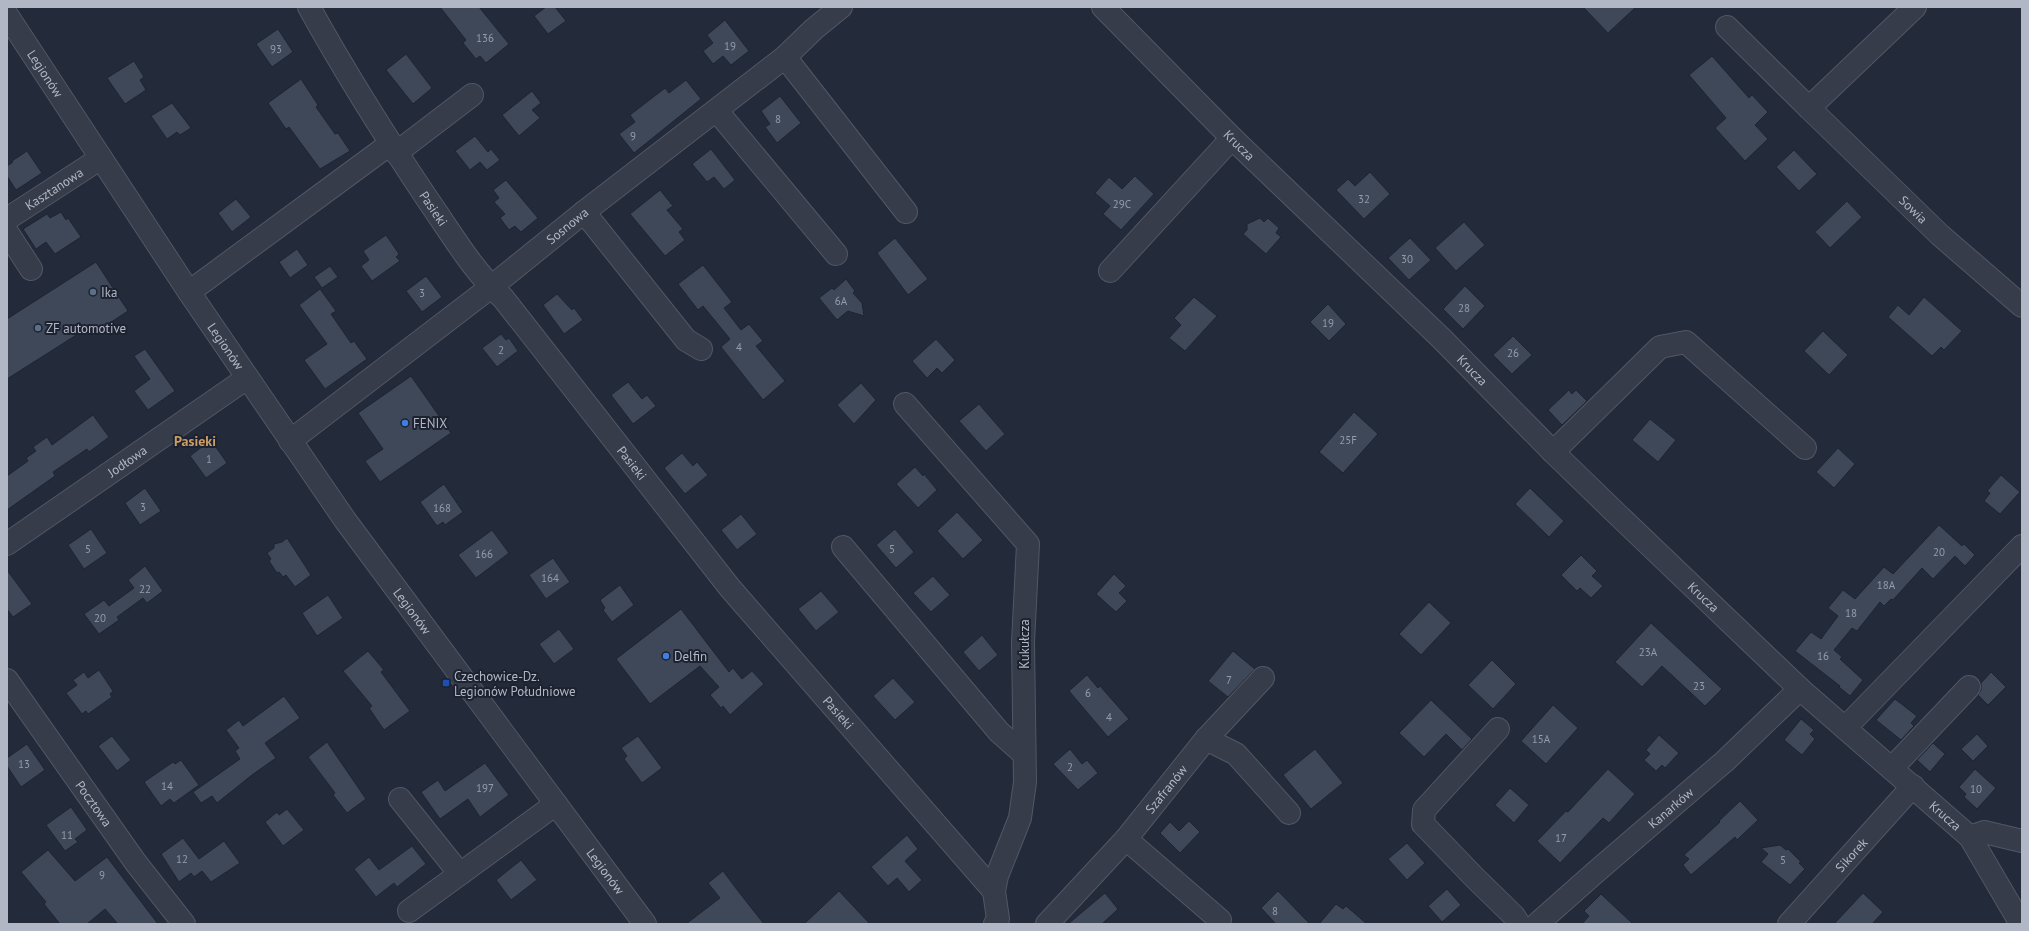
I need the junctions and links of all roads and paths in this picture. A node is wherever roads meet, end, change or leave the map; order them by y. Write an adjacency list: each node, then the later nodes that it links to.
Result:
1 (309, 7): 12 (street, Pasieki)
2 (841, 7): 7 (street, Sosnowa)
3 (1103, 7): 11 (street, Krucza)
4 (1915, 7): 9 (street)
5 (7, 15): 13 (street, Legionów)
6 (1727, 28): 9 (street, Sowia)
7 (785, 58): 10 (street, Sosnowa); 15 (street)
8 (472, 95): 12 (street)
9 (1809, 108): 23 (street, Sowia)
10 (717, 111): 14 (street, Sosnowa); 18 (street)
11 (1232, 138): 20 (street); 29 (street, Krucza)
12 (393, 148): 21 (street, Pasieki); 22 (street)
13 (101, 158): 16 (street, Kasztanowa); 22 (street, Legionów)
14 (584, 212): 21 (street, Sosnowa); 24 (street)
15 (906, 212)
16 (7, 219)
17 (7, 232): 19 (street)
18 (836, 254)
19 (31, 269)
20 (1110, 271)
21 (491, 287): 27 (street, Sosnowa); 50 (street, Pasieki)
22 (189, 292): 25 (street, Legionów)
23 (2022, 306)
24 (701, 349)
25 (246, 378): 27 (street, Legionów); 30 (street, Jodłowa)
26 (905, 404): 40 (street, Kukułcza)
27 (290, 441): 44 (street, Legionów)
28 (1805, 448): 29 (street)
29 (1553, 452): 36 (street, Krucza)
30 (7, 544)
31 (2022, 546): 37 (street)
32 (843, 547): 40 (street)
33 (1263, 678): 39 (street, Szafranów)
34 (7, 680): 54 (street, Pocztowa)
35 (1969, 687): 41 (street)
36 (1800, 689): 37 (street, Krucza); 58 (street, Kanarków)
37 (1845, 728): 41 (street, Krucza)
38 (1498, 729): 57 (street)
39 (1206, 739): 45 (street); 47 (street, Szafranów)
40 (1024, 754): 50 (street, Kukułcza)
41 (1892, 768): 42 (street, Krucza)
42 (1913, 786): 46 (street, Krucza); 59 (street, Sikorek)
43 (400, 798): 49 (street)
44 (556, 804): 49 (street); 55 (street, Legionów)
45 (1289, 813)
46 (1970, 837): 48 (street); 60 (street, Krucza)
47 (1126, 839): 52 (street); 56 (street, Szafranów)
48 (2022, 841)
49 (460, 874): 51 (street)
50 (994, 891): 53 (street, Kukułcza)
51 (408, 911)
52 (1220, 920)
53 (1000, 922)
54 (184, 924)
55 (646, 924)
56 (1047, 924)
57 (1519, 924)
58 (1537, 924)
59 (1790, 924)
60 (2021, 924)

